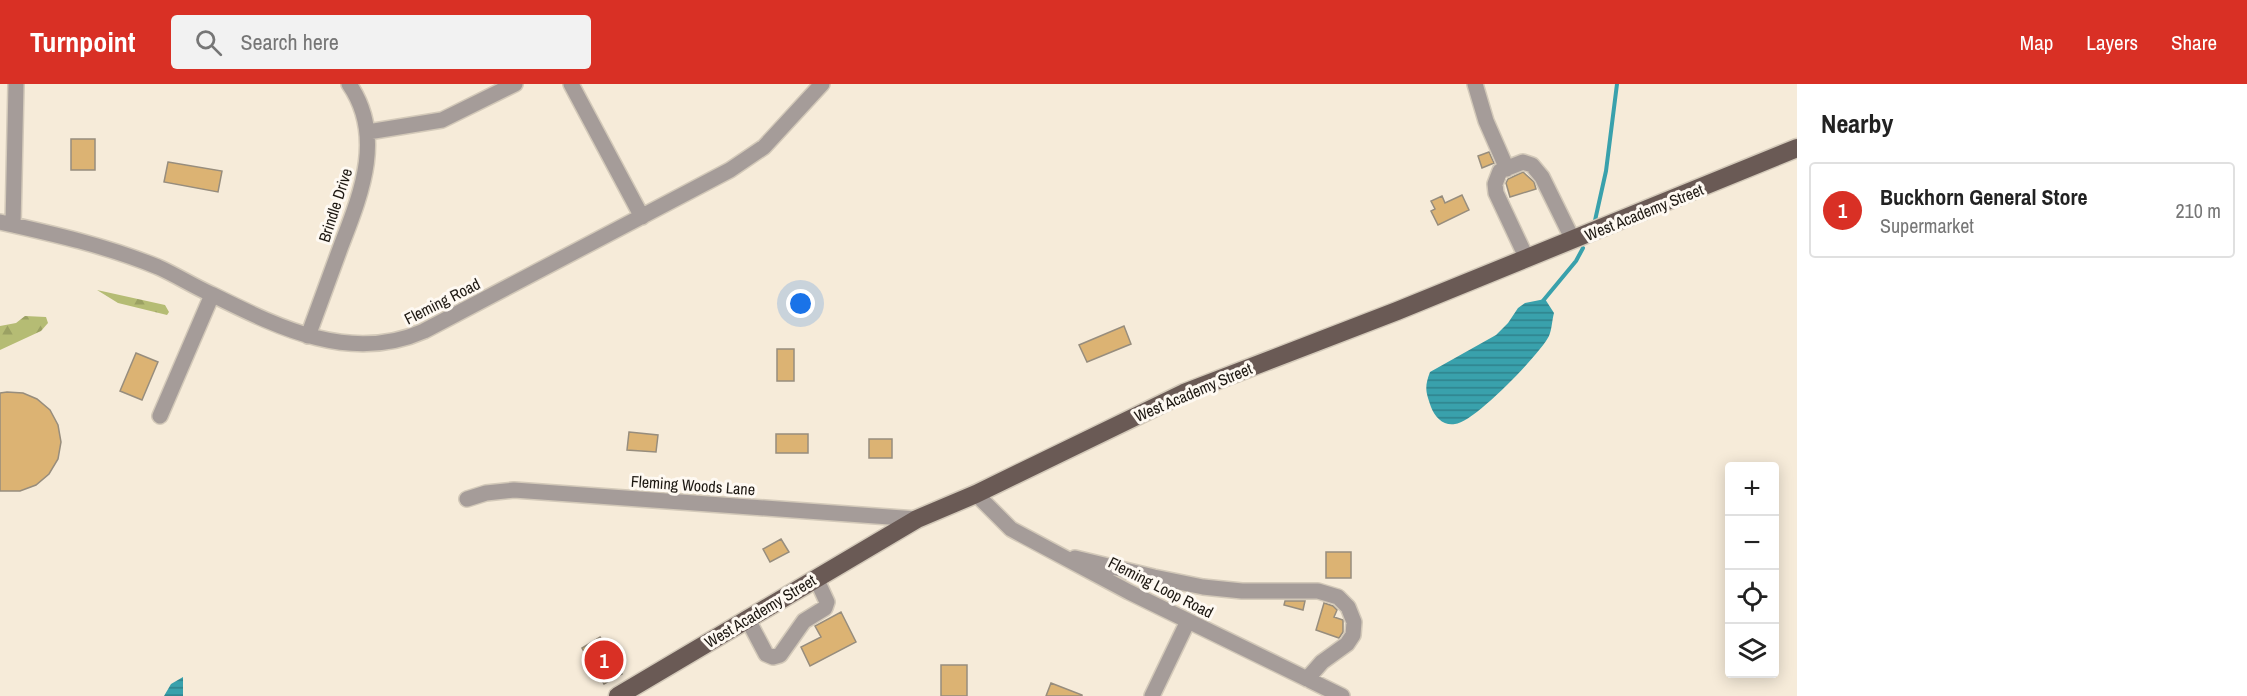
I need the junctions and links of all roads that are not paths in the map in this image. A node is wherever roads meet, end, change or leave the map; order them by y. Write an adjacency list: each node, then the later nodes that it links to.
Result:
1 (16, 84): 11 (street)
2 (350, 84): 7 (street, Brindle Drive)
3 (515, 84): 7 (street)
4 (571, 84): 10 (street)
5 (822, 84): 10 (street, Fleming Road)
6 (1474, 84): 9 (street)
7 (368, 132): 15 (street, Brindle Drive)
8 (1797, 148): 12 (main road, West Academy Street)
9 (1507, 169): 12 (street); 13 (street)
10 (642, 217): 15 (street, Fleming Road)
11 (6, 223): 14 (street, Fleming Road)
12 (1573, 240): 13 (main road, West Academy Street)
13 (1527, 259): 17 (main road, West Academy Street)
14 (212, 295): 15 (street, Fleming Road); 16 (street)
15 (308, 336)
16 (160, 416)
17 (976, 494): 19 (main road, West Academy Street); 20 (street, Fleming Loop Road)
18 (467, 499): 19 (street, Fleming Woods Lane)
19 (917, 519): 21 (main road, West Academy Street)
20 (1057, 554): 23 (street, Fleming Loop Road); 24 (street)
21 (816, 578): 22 (main road, West Academy Street); 22 (street)
22 (747, 618): 25 (main road, West Academy Street)
23 (1188, 621): 24 (street, Fleming Loop Road); 26 (street)
24 (1307, 679): 27 (street, Fleming Loop Road)
25 (618, 696)
26 (1152, 696)
27 (1342, 696)

